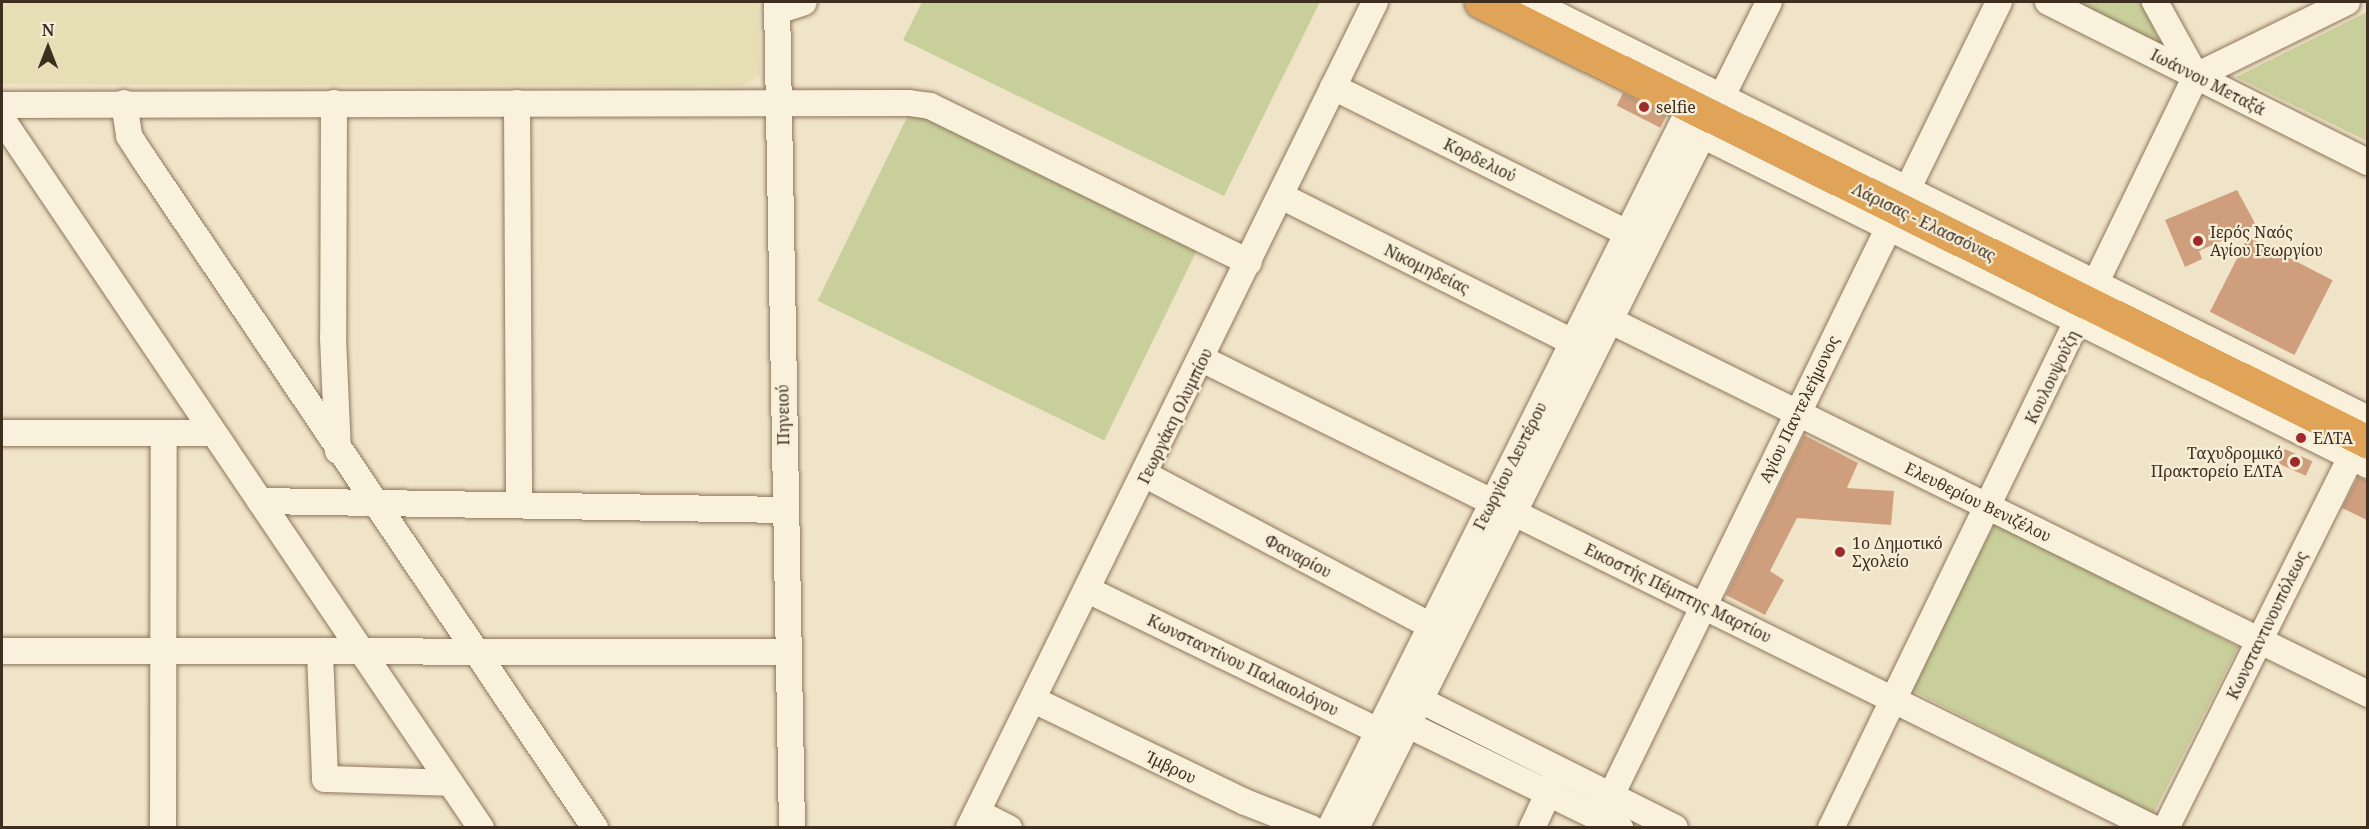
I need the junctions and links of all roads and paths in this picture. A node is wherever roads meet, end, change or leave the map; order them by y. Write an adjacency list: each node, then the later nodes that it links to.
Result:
1 (804, 2): 10 (street)
2 (1375, 2): 12 (street, Γεωργάκη Ολυμπίου)
3 (1480, 2): 18 (highway, Λάρισας - Ελασσόνας)
4 (1531, 2): 18 (street)
5 (1769, 2): 18 (street)
6 (1999, 2): 22 (street, Αγίου Παντελεήμονος)
7 (2048, 2): 11 (street, Ιωάννου Μεταξά)
8 (2155, 2): 11 (street)
9 (2347, 2): 11 (street)
10 (777, 6): 16 (street, Πηνειού)
11 (2196, 76): 20 (street, Ιωάννου Μεταξά); 25 (street, Κουλουψούζη)
12 (1334, 87): 21 (street, Γεωργάκη Ολυμπίου); 23 (street, Κορδελιού)
13 (516, 103): 15 (street); 16 (street); 38 (street)
14 (124, 104): 15 (street); 17 (street); 34 (street)
15 (334, 104): 34 (street)
16 (777, 104): 24 (street); 41 (street, Πηνειού)
17 (2, 105)
18 (1701, 111): 22 (highway, Λάρισας - Ελασσόνας); 23 (street, Γεωργίου Δευτέρου); 26 (street, Γεωργίου Δευτέρου)
19 (2, 119): 31 (street)
20 (2367, 162)
21 (1281, 196): 24 (street, Γεωργάκη Ολυμπίου); 27 (street, Νικομηδείας)
22 (1897, 209): 25 (highway, Λάρισας - Ελασσόνας); 29 (street, Αγίου Παντελεήμονος)
23 (1627, 233): 26 (street, Γεωργίου Δευτέρου)
24 (1249, 262): 28 (street, Γεωργάκη Ολυμπίου)
25 (2087, 303): 33 (street); 33 (highway, Λάρισας - Ελασσόνας); 40 (street, Κουλουψούζη)
26 (1599, 315): 27 (street, Γεωργίου Δευτέρου); 29 (street, Ελευθερίου Βενιζέλου); 39 (street, Γεωργίου Δευτέρου)
27 (1573, 342): 39 (street, Γεωργίου Δευτέρου)
28 (1202, 359): 35 (street, Γεωργάκη Ολυμπίου); 39 (street, Εικοστής Πέμπτης Μαρτίου)
29 (1798, 413): 40 (street, Ελευθερίου Βενιζέλου); 43 (street, Αγίου Παντελεήμονος)
30 (2, 433): 32 (street)
31 (213, 433): 32 (street); 36 (street)
32 (164, 434): 47 (street)
33 (2363, 441): 45 (street, Κωνσταντινουπόλεως)
34 (338, 453): 37 (street)
35 (1146, 476): 42 (street, Γεωργάκη Ολυμπίου); 44 (street, Φαναρίου)
36 (260, 501): 37 (street); 50 (street)
37 (373, 503): 38 (street); 51 (street)
38 (519, 506): 41 (street)
39 (1502, 507): 43 (street, Εικοστής Πέμπτης Μαρτίου); 44 (street, Γεωργίου Δευτέρου)
40 (1989, 507): 45 (street, Ελευθερίου Βενιζέλου); 55 (street, Κουλουψούζη)
41 (784, 510): 49 (street, Πηνειού)
42 (1088, 590): 54 (street, Γεωργάκη Ολυμπίου); 56 (street, Κωνσταντίνου Παλαιολόγου)
43 (1702, 605): 55 (street, Εικοστής Πέμπτης Μαρτίου); 60 (street, Αγίου Παντελεήμονος)
44 (1440, 630): 52 (street, Γεωργίου Δευτέρου)
45 (2259, 640): 53 (street, Ελευθερίου Βενιζέλου); 74 (street, Κωνσταντινουπόλεως)
46 (2, 651): 47 (street)
47 (162, 651): 48 (street); 62 (street)
48 (320, 652): 50 (street); 58 (street)
49 (786, 652): 51 (street); 65 (street, Πηνειού)
50 (367, 654): 51 (street); 58 (street)
51 (475, 654): 64 (street)
52 (1408, 694): 56 (street, Γεωργίου Δευτέρου); 57 (street, Κωνσταντίνου Παλαιολόγου)
53 (2367, 694)
54 (1034, 700): 61 (street, Γεωργάκη Ολυμπίου); 67 (street, Ίμβρου)
55 (1894, 700): 72 (street, Κουλουψούζη); 73 (street, Εικοστής Πέμπτης Μαρτίου)
56 (1392, 727): 59 (street, Κωνσταντίνου Παλαιολόγου); 68 (street, Γεωργίου Δευτέρου); 69 (street, Γεωργίου Δευτέρου)
57 (1559, 770): 59 (street); 60 (street, Κωνσταντίνου Παλαιολόγου)
58 (450, 783): 63 (street)
59 (1548, 793): 60 (street, Κωνσταντίνου Παλαιολόγου); 70 (street)
60 (1610, 813): 71 (street, Κωνσταντίνου Παλαιολόγου)
61 (973, 820): 66 (street)
62 (163, 828)
63 (481, 828)
64 (595, 828)
65 (792, 828)
66 (1009, 828)
67 (1311, 828)
68 (1330, 828)
69 (1356, 828)
70 (1532, 828)
71 (1675, 828)
72 (1831, 828)
73 (2153, 828)
74 (2166, 828)

